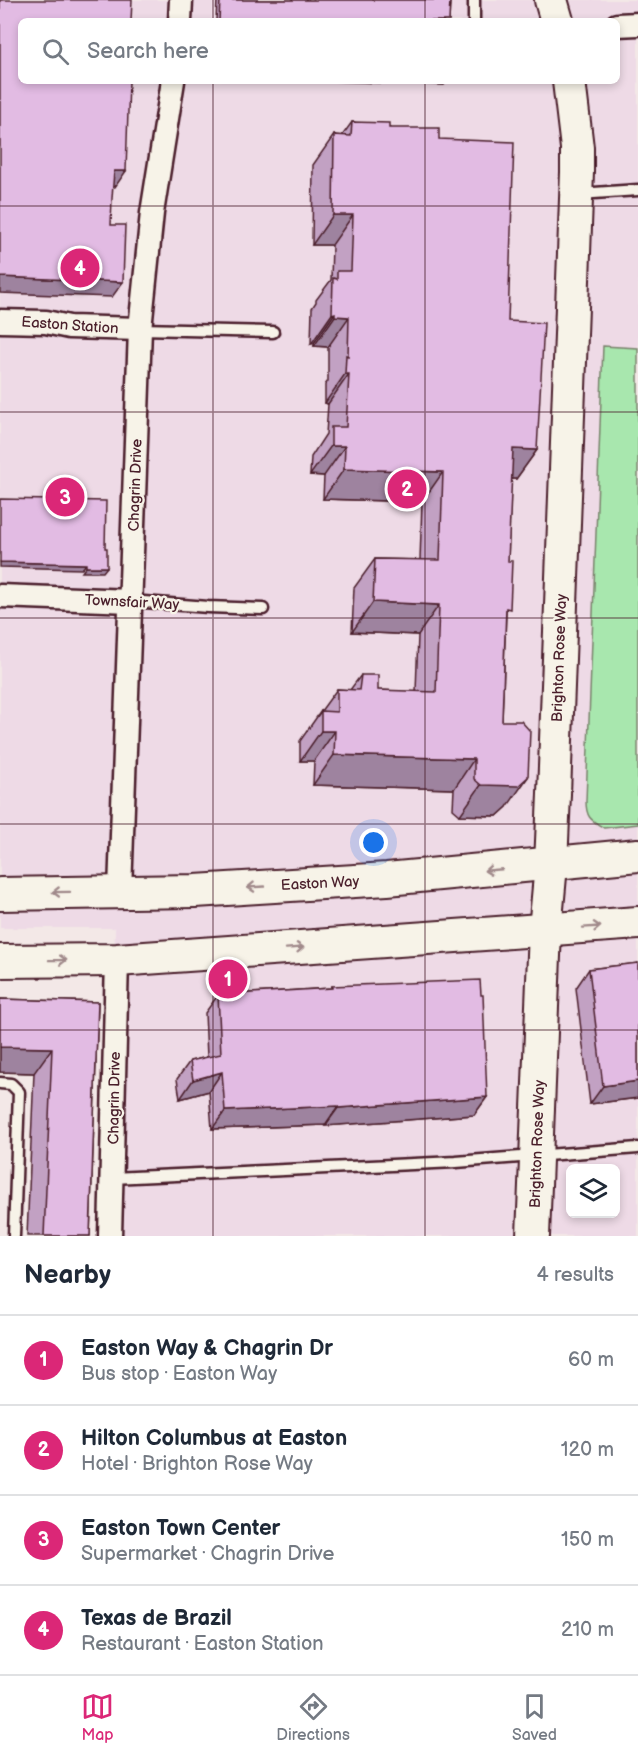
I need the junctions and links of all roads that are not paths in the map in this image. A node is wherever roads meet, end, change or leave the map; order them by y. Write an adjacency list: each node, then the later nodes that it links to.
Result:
1 (181, 0): 4 (street)
2 (474, 0): 5 (lane)
3 (551, 0): 6 (main road)
4 (180, 18)
5 (474, 18)
6 (556, 18)
7 (638, 24): 8 (street)
8 (620, 25)
9 (173, 84): 14 (street, Chagrin Drive)
10 (568, 84): 12 (main road, Brighton Rose Way)
11 (638, 190): 12 (lane)
12 (576, 194): 20 (main road, Brighton Rose Way)
13 (0, 321): 14 (street, Easton Station)
14 (140, 329): 15 (lane); 17 (street, Chagrin Drive)
15 (273, 332)
16 (0, 596): 17 (street, Townsfair Way)
17 (131, 601): 18 (lane, Townsfair Way); 21 (street, Chagrin Drive)
18 (264, 609)
19 (638, 855): 20 (main road, Easton Way)
20 (551, 865): 21 (main road, Easton Way, one-way to 21); 24 (main road, Brighton Rose Way)
21 (120, 891): 22 (main road, Easton Way, one-way to 22)
22 (0, 894)
23 (638, 923): 24 (main road, one-way to 23)
24 (545, 930): 25 (main road, one-way to 24); 29 (main road, Brighton Rose Way)
25 (117, 960): 26 (main road, one-way to 25); 30 (street, Chagrin Drive)
26 (0, 961)
27 (0, 1083): 31 (lane)
28 (638, 1148): 29 (lane)
29 (536, 1155): 30 (lane); 33 (main road, Brighton Rose Way)
30 (112, 1178): 32 (street, Chagrin Drive)
31 (14, 1236)
32 (110, 1236)
33 (533, 1236)

